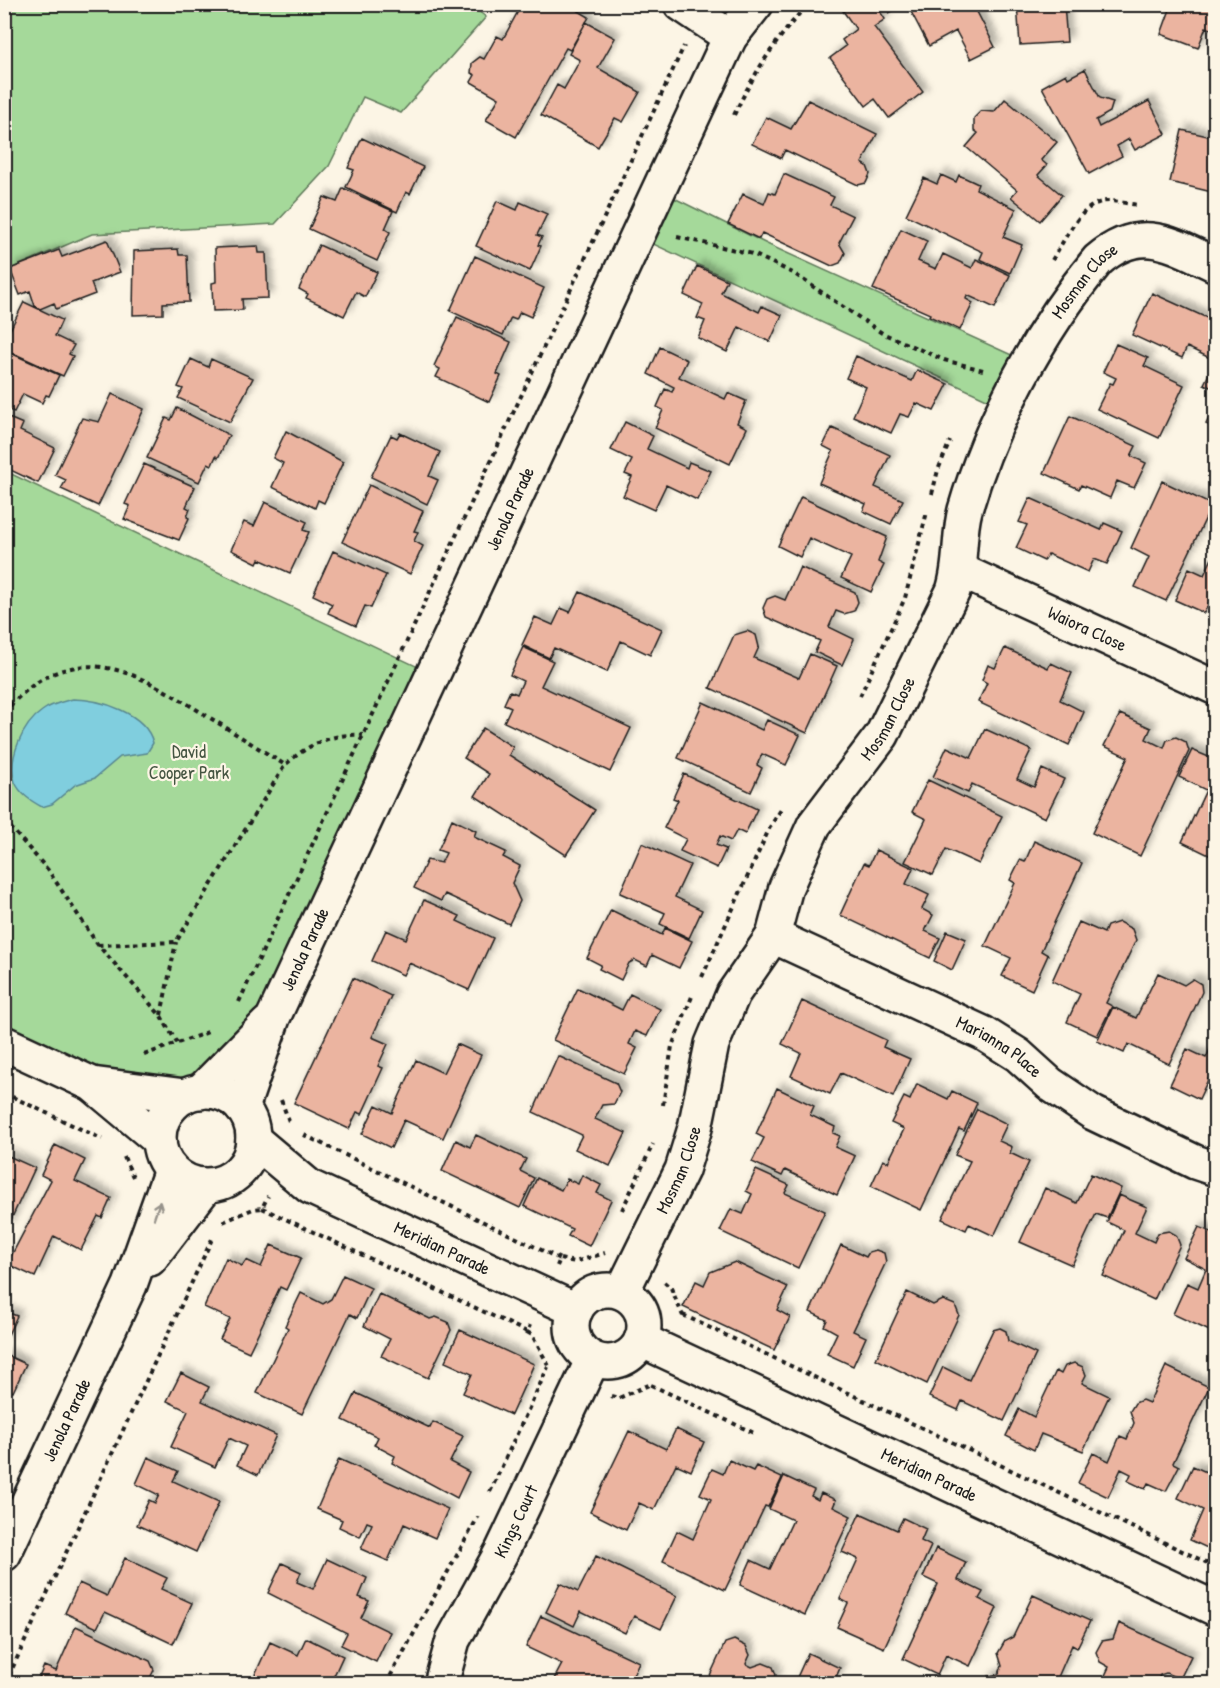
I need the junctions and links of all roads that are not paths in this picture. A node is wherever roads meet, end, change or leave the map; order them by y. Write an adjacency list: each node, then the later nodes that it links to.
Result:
1 (681, 4): 3 (street)
2 (756, 4): 3 (street, Jenola Parade)
3 (730, 38): 8 (street, Jenola Parade)
4 (1215, 265): 5 (street, Mosman Close)
5 (959, 570): 6 (street, Waiora Close); 7 (street, Mosman Close)
6 (1215, 688)
7 (773, 936): 15 (street, Marianna Place); 21 (street, Mosman Close)
8 (273, 1018): 11 (street, Jenola Parade); 12 (street, Jenola Parade)
9 (4, 1043): 10 (street)
10 (92, 1084): 11 (street); 14 (street)
11 (193, 1094): 12 (street); 14 (street)
12 (242, 1108): 13 (street)
13 (253, 1138): 17 (street); 19 (street, Meridian Parade)
14 (159, 1140): 16 (street)
15 (1215, 1169)
16 (171, 1170): 18 (street); 20 (street, Jenola Parade, one-way to 16)
17 (236, 1174): 18 (street); 19 (street, Meridian Parade)
18 (206, 1186): 20 (street, Jenola Parade)
19 (310, 1187): 22 (street, Meridian Parade)
20 (130, 1285): 25 (street, Jenola Parade)
21 (622, 1292): 22 (street); 23 (street)
22 (576, 1310): 24 (street)
23 (641, 1340): 24 (street); 26 (street, Meridian Parade)
24 (593, 1359): 27 (street, Kings Court)
25 (5, 1550)
26 (1215, 1609)
27 (441, 1683)

